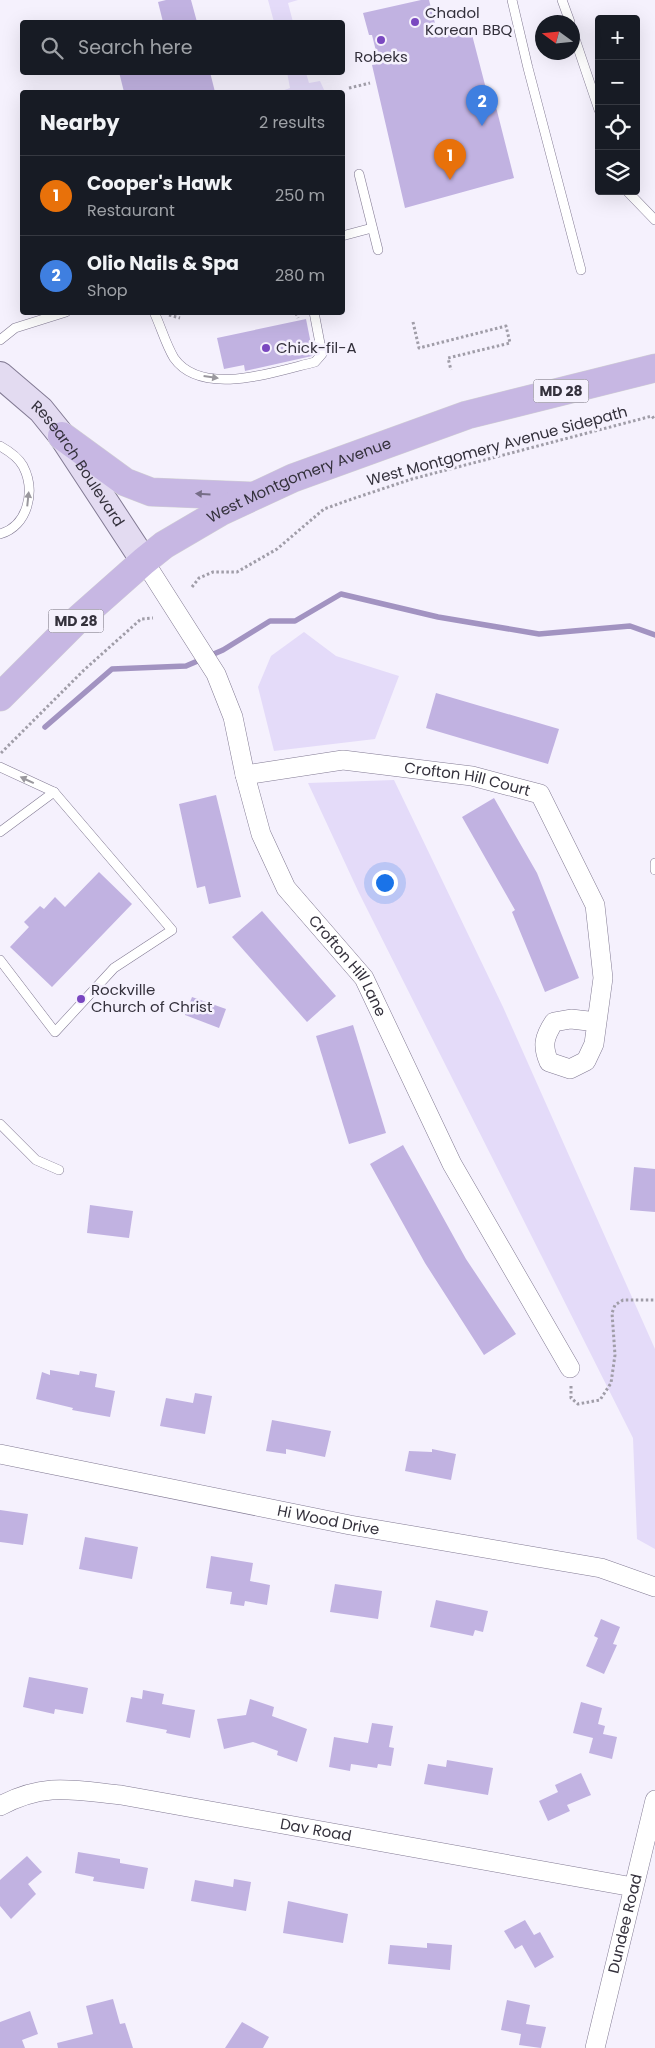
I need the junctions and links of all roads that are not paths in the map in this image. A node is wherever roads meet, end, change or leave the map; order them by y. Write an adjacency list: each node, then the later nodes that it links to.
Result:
1 (512, 0): 12 (lane)
2 (562, 0): 3 (lane)
3 (567, 15)
4 (580, 54): 5 (lane)
5 (597, 105)
6 (359, 174): 9 (lane)
7 (631, 195): 8 (lane)
8 (655, 220)
9 (372, 228): 10 (lane); 11 (lane)
10 (345, 235)
11 (378, 250)
12 (582, 270)
13 (56, 315): 16 (lane)
14 (155, 315): 15 (lane, one-way to 15)
15 (315, 315)
16 (0, 340)
17 (655, 368): 21 (main road, West Montgomery Avenue / MD 28)
18 (0, 376): 19 (street, Research Boulevard)
19 (62, 436): 21 (main road, one-way to 19); 23 (street, Research Boulevard)
20 (0, 446): 22 (lane, one-way to 20)
21 (252, 496): 23 (main road, West Montgomery Avenue / MD 28)
22 (0, 534)
23 (144, 560): 24 (main road, West Montgomery Avenue / MD 28); 26 (street, Crofton Hill Lane)
24 (0, 697)
25 (0, 767): 27 (lane, one-way to 25)
26 (245, 775): 32 (street, Crofton Hill Court); 35 (street, Crofton Hill Lane)
27 (54, 792): 28 (lane); 31 (lane)
28 (0, 832)
29 (655, 863): 30 (lane)
30 (655, 870)
31 (0, 960)
32 (597, 1022)
33 (0, 1124): 34 (lane)
34 (59, 1170)
35 (570, 1368)
36 (0, 1454): 37 (street, Hi Wood Drive)
37 (655, 1587)
38 (654, 1805): 40 (street, Dundee Road)
39 (0, 1806): 40 (street, Dav Road)
40 (634, 1887): 41 (street, Dundee Road)
41 (595, 2048)

